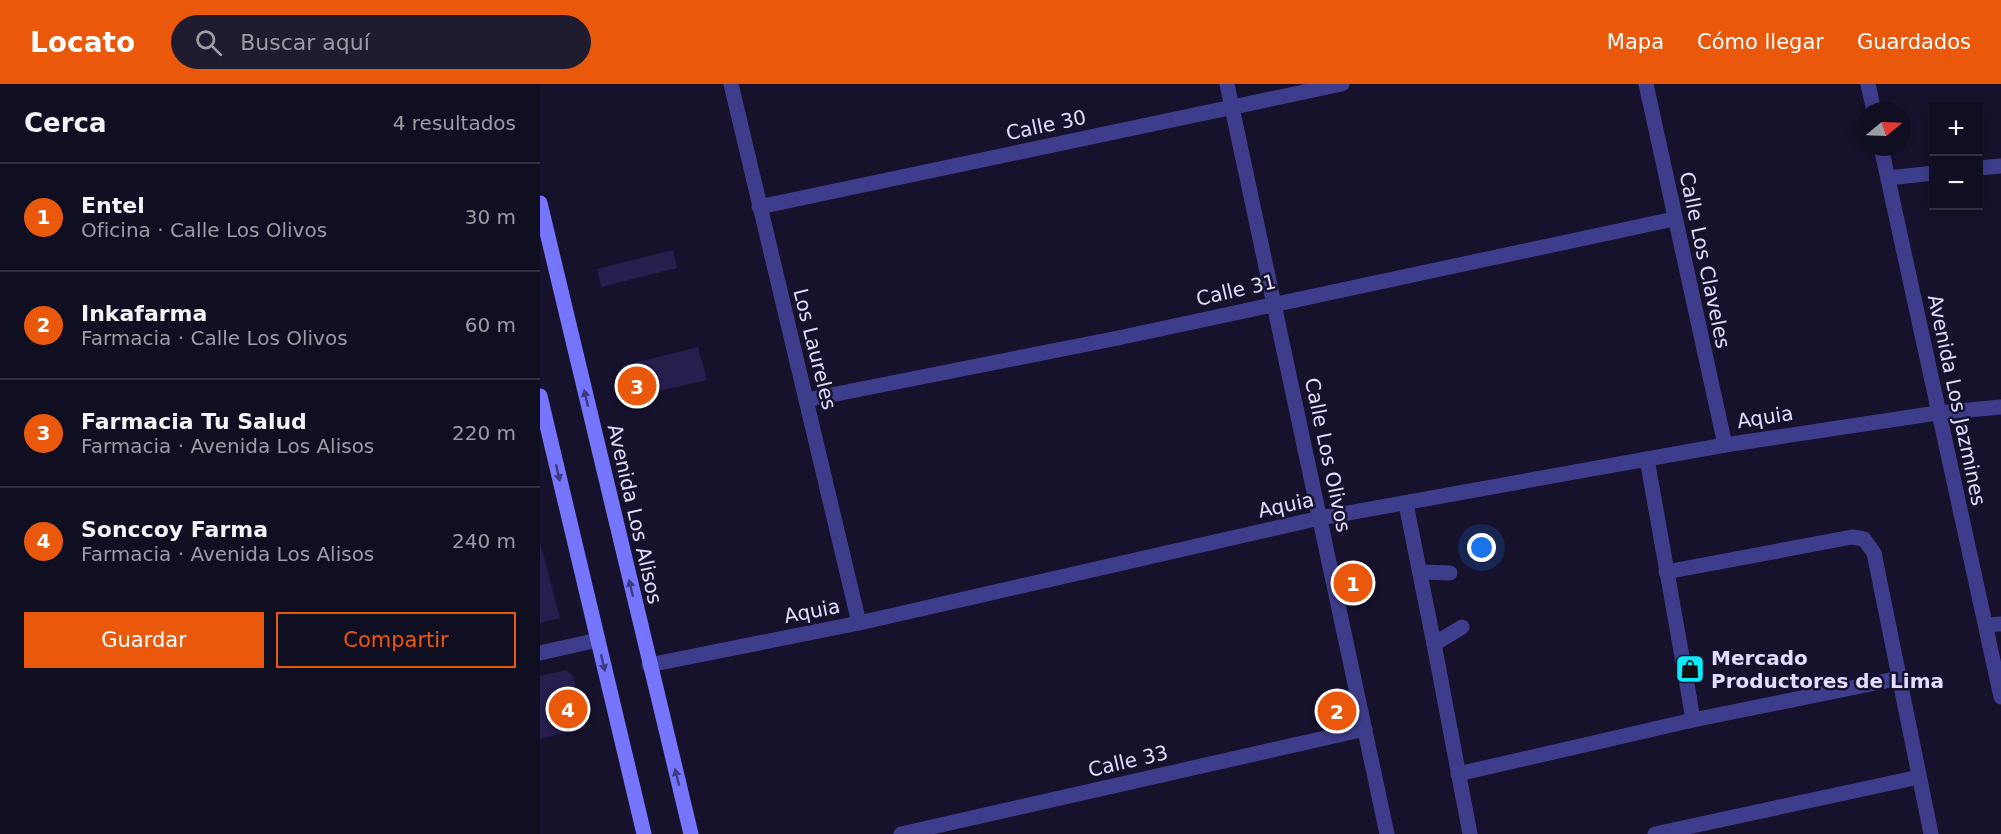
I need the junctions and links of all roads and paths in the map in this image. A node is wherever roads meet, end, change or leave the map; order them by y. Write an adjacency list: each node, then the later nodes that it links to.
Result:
1 (731, 84): 14 (street, Los Laureles)
2 (1227, 84): 7 (street, Calle Los Olivos)
3 (1342, 84): 7 (street, Calle 30)
4 (1646, 84): 15 (street, Calle Los Claveles)
5 (1868, 84): 6 (street)
6 (1872, 102)
7 (1232, 108): 14 (street, Calle 30); 16 (street, Calle Los Olivos)
8 (1883, 156): 12 (street, Avenida Los Jazmines)
9 (2001, 166): 10 (street)
10 (1983, 168)
11 (1929, 174): 12 (street)
12 (1888, 178): 20 (street, Avenida Los Jazmines)
13 (540, 203): 34 (main road, Avenida Los Alisos, one-way to 13)
14 (759, 207): 18 (street, Los Laureles)
15 (1674, 219): 16 (street, Calle 31); 21 (street, Calle Los Claveles)
16 (1274, 303): 18 (street, Calle 31); 24 (street, Calle Los Olivos)
17 (540, 396): 31 (main road, one-way to 31)
18 (806, 400): 28 (street, Los Laureles)
19 (2001, 407): 20 (street, Aquia)
20 (1937, 413): 21 (street, Aquia); 29 (street, Avenida Los Jazmines)
21 (1725, 445): 22 (street, Aquia)
22 (1647, 459): 23 (street, Aquia); 26 (street)
23 (1406, 504): 24 (street, Aquia); 25 (street)
24 (1320, 518): 28 (street, Aquia); 38 (street, Calle Los Olivos)
25 (1421, 572): 27 (street); 32 (street)
26 (1666, 572): 35 (street); 37 (street)
27 (1450, 573)
28 (860, 623): 34 (street, Aquia)
29 (1994, 624): 36 (street, Avenida Los Jazmines)
30 (1462, 627): 32 (street)
31 (598, 640): 33 (street); 41 (main road, one-way to 41)
32 (1434, 644): 39 (street)
33 (540, 653)
34 (649, 665): 42 (main road, Avenida Los Alisos, one-way to 34)
35 (1900, 678): 37 (street); 40 (street)
36 (2001, 697)
37 (1693, 720): 39 (street)
38 (1365, 729): 43 (street, Calle 33); 44 (street, Calle Los Olivos)
39 (1458, 774): 45 (street)
40 (1920, 777): 46 (street); 47 (street)
41 (645, 834)
42 (691, 834)
43 (901, 834)
44 (1387, 834)
45 (1470, 834)
46 (1654, 834)
47 (1931, 834)

